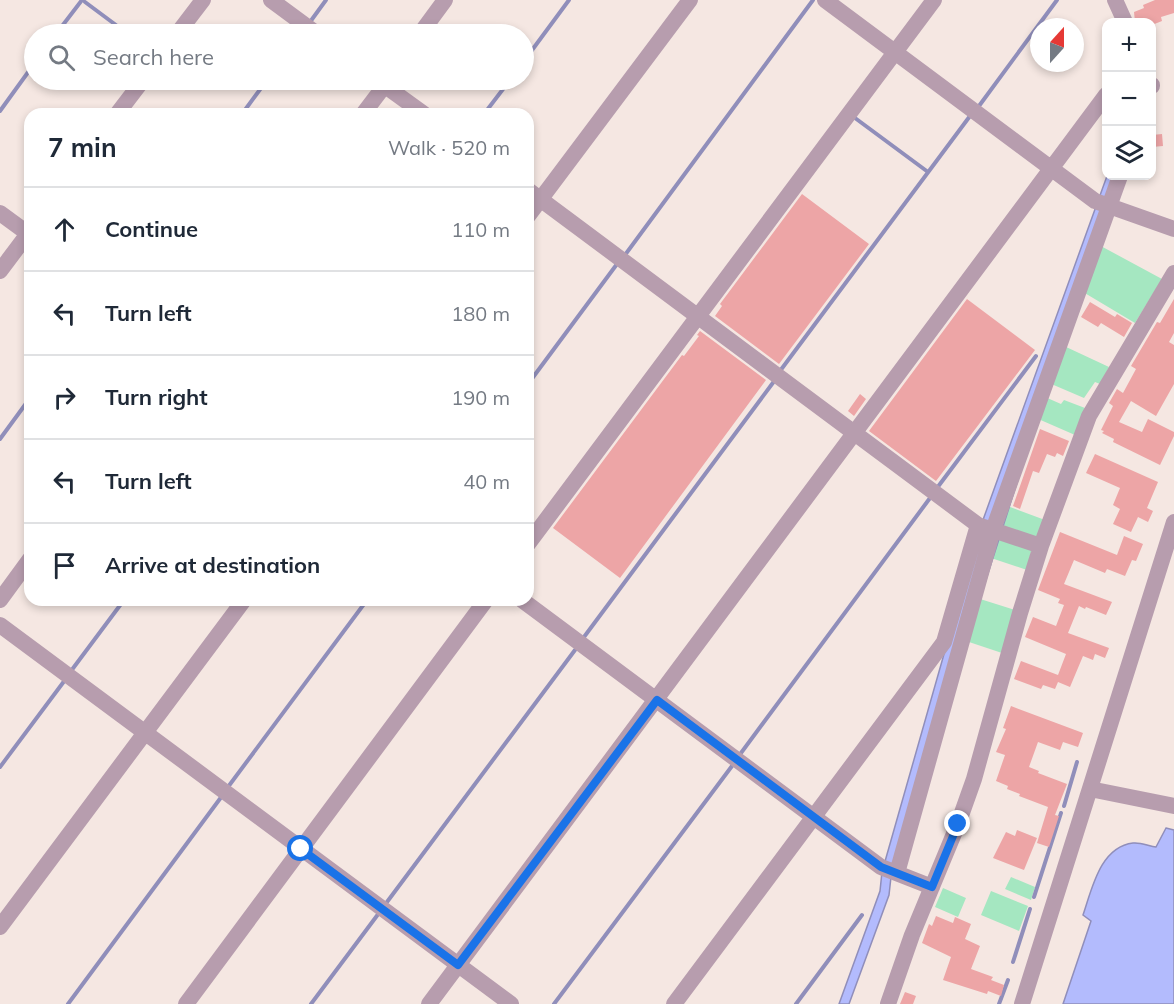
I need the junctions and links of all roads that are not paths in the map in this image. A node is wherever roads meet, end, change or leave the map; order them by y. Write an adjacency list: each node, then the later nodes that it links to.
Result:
1 (203, 0): 9 (street)
2 (271, 0): 10 (street)
3 (445, 0): 11 (street)
4 (690, 0): 22 (street)
5 (825, 0): 12 (street)
6 (934, 0): 12 (street)
7 (1115, 0): 8 (street)
8 (1123, 18)
9 (185, 24)
10 (303, 24)
11 (427, 24)
12 (895, 52): 20 (street); 30 (street)
13 (135, 90): 17 (street)
14 (378, 90): 18 (street)
15 (393, 90): 19 (street)
16 (1102, 102): 20 (street)
17 (122, 108)
18 (367, 108)
19 (416, 108)
20 (1052, 168): 23 (street); 31 (street)
21 (1118, 180): 23 (street)
22 (534, 195): 30 (street)
23 (1103, 204): 25 (street); 33 (street)
24 (0, 213): 26 (street)
25 (1174, 229)
26 (24, 230)
27 (24, 240): 28 (street)
28 (0, 271)
29 (1174, 273): 35 (street)
30 (699, 316): 31 (street); 34 (street)
31 (854, 433): 33 (street); 42 (street)
32 (1174, 522): 44 (street)
33 (987, 528): 35 (street); 46 (street); 48 (street)
34 (534, 536)
35 (1041, 546): 49 (street)
36 (24, 568): 37 (street)
37 (0, 600)
38 (240, 606): 43 (street)
39 (482, 606): 47 (street)
40 (530, 606): 42 (street)
41 (0, 625): 43 (street)
42 (657, 700): 46 (street); 51 (street)
43 (146, 732): 47 (street); 50 (street)
44 (1090, 789): 45 (street); 57 (street)
45 (1174, 806)
46 (813, 817): 48 (street); 55 (street)
47 (301, 849): 51 (street); 52 (street)
48 (891, 871): 49 (street)
49 (932, 887): 56 (street)
50 (0, 927)
51 (458, 965): 53 (street); 54 (street)
52 (186, 1004)
53 (429, 1004)
54 (511, 1004)
55 (674, 1004)
56 (888, 1004)
57 (1022, 1004)

